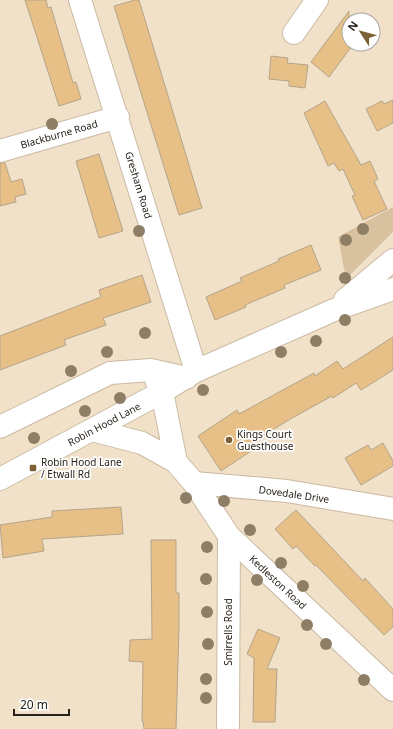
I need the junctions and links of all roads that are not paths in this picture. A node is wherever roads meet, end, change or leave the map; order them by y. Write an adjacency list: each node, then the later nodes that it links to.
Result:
1 (80, 0): 4 (street, Gresham Road)
2 (316, 0): 3 (street)
3 (294, 33)
4 (118, 117): 5 (street, Blackburne Road); 10 (street, Gresham Road)
5 (0, 151)
6 (393, 260): 8 (street, Robin Hood Lane)
7 (393, 288): 8 (street, Robin Hood Lane)
8 (334, 310): 10 (street, Robin Hood Lane)
9 (151, 370): 10 (street); 11 (street, Kedleston Road); 12 (street)
10 (191, 374): 11 (street, Robin Hood Lane)
11 (162, 392): 13 (street, Robin Hood Lane); 14 (street, Kedleston Road)
12 (0, 427)
13 (92, 430): 14 (street, Kedleston Road); 15 (street, Robin Hood Lane)
14 (176, 462): 16 (street, Kedleston Road)
15 (0, 480)
16 (194, 483): 17 (street, Dovedale Drive); 18 (street, Kedleston Road)
17 (393, 509)
18 (229, 536): 19 (street, Kedleston Road); 20 (street, Smirrells Road)
19 (393, 690)
20 (228, 729)

